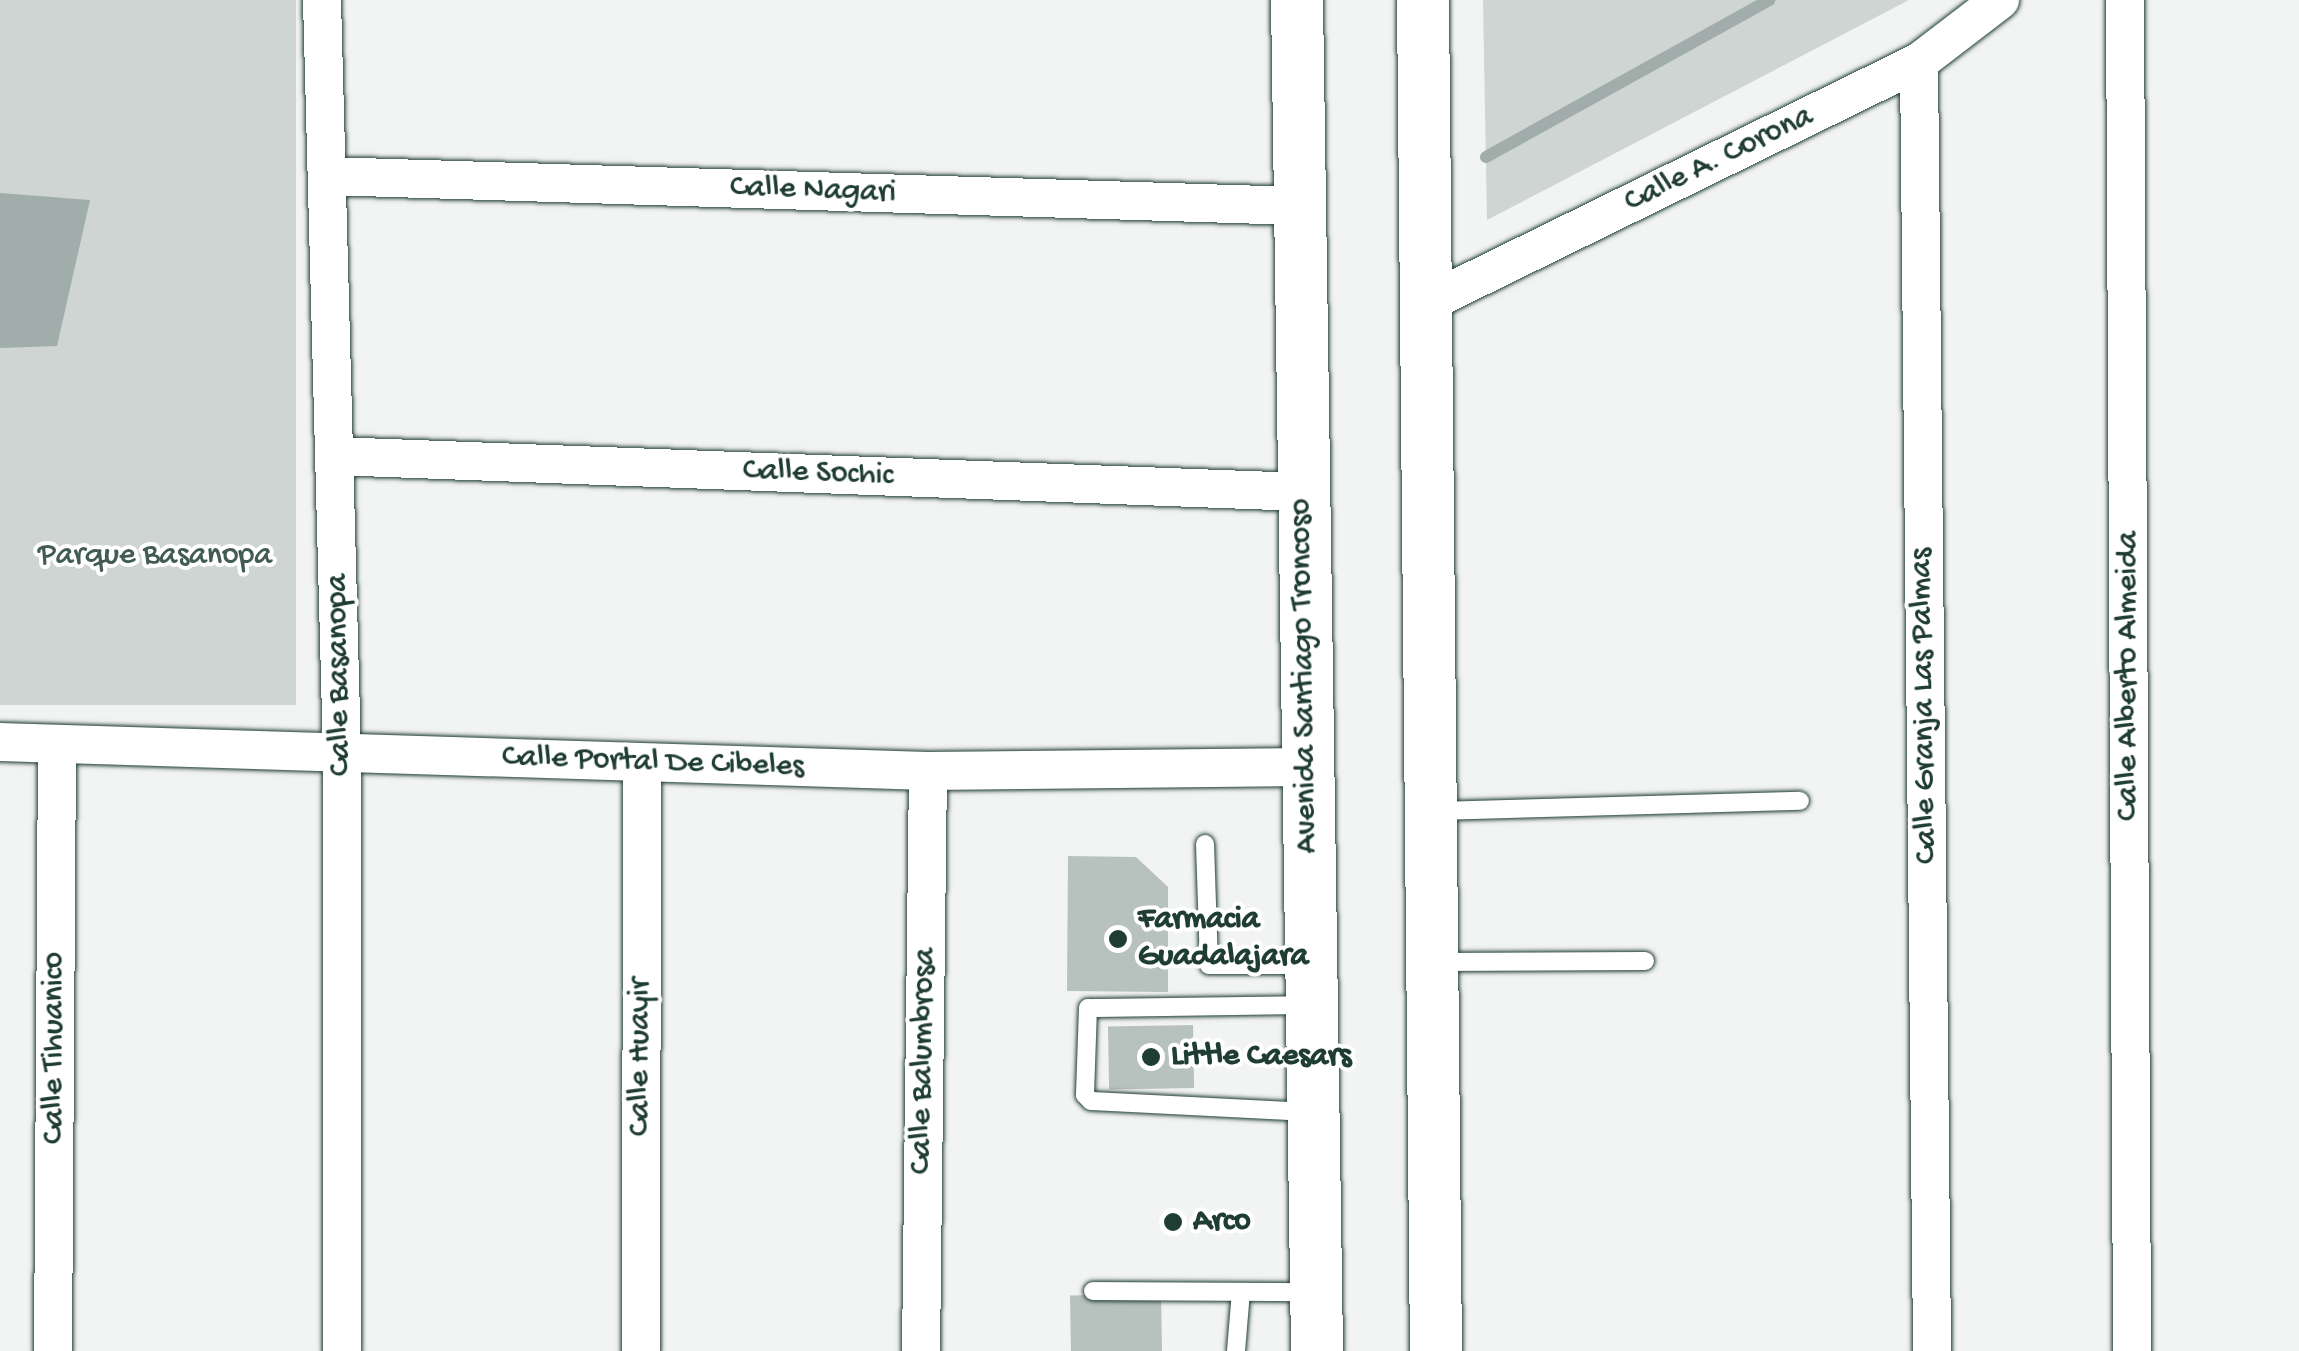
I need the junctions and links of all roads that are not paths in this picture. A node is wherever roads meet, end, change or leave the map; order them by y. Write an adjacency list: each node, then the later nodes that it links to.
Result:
1 (322, 0): 7 (street, Calle Basanopa)
2 (1298, 0): 8 (main road, Avenida Santiago Troncoso)
3 (1423, 0): 9 (main road)
4 (2000, 0): 6 (street, Calle A. Corona)
5 (2125, 0): 36 (street, Calle Alberto Almeida)
6 (1919, 62): 9 (street, Calle A. Corona); 35 (street, Calle Granja Las Palmas)
7 (327, 176): 8 (street, Calle Nagari); 10 (street, Calle Basanopa)
8 (1298, 206): 11 (main road, Avenida Santiago Troncoso)
9 (1427, 303): 19 (main road)
10 (334, 456): 11 (street, Calle Sochic); 14 (street, Calle Basanopa)
11 (1301, 492): 16 (main road, Avenida Santiago Troncoso)
12 (0, 742): 13 (street, Calle Portal De Cibeles)
13 (57, 744): 14 (street, Calle Portal De Cibeles); 28 (street, Calle Tihuanico)
14 (342, 754): 15 (street, Calle Portal De Cibeles); 29 (street, Calle Basanopa)
15 (642, 762): 17 (street, Calle Portal De Cibeles); 30 (street, Calle Huayir)
16 (1306, 768): 17 (street, Calle Portal De Cibeles); 23 (main road, Avenida Santiago Troncoso)
17 (928, 771): 31 (street, Calle Balumbrosa)
18 (1800, 801): 19 (lane)
19 (1431, 812): 22 (main road)
20 (1205, 844): 23 (lane)
21 (1645, 960): 22 (lane)
22 (1432, 962): 34 (main road)
23 (1310, 985): 24 (main road, Avenida Santiago Troncoso); 24 (lane)
24 (1313, 1112): 27 (main road, Avenida Santiago Troncoso)
25 (1093, 1291): 26 (lane)
26 (1241, 1292): 27 (lane); 32 (lane)
27 (1316, 1292): 33 (main road, Avenida Santiago Troncoso)
28 (53, 1351)
29 (342, 1351)
30 (641, 1351)
31 (920, 1351)
32 (1236, 1351)
33 (1317, 1351)
34 (1436, 1351)
35 (1932, 1351)
36 (2132, 1351)

